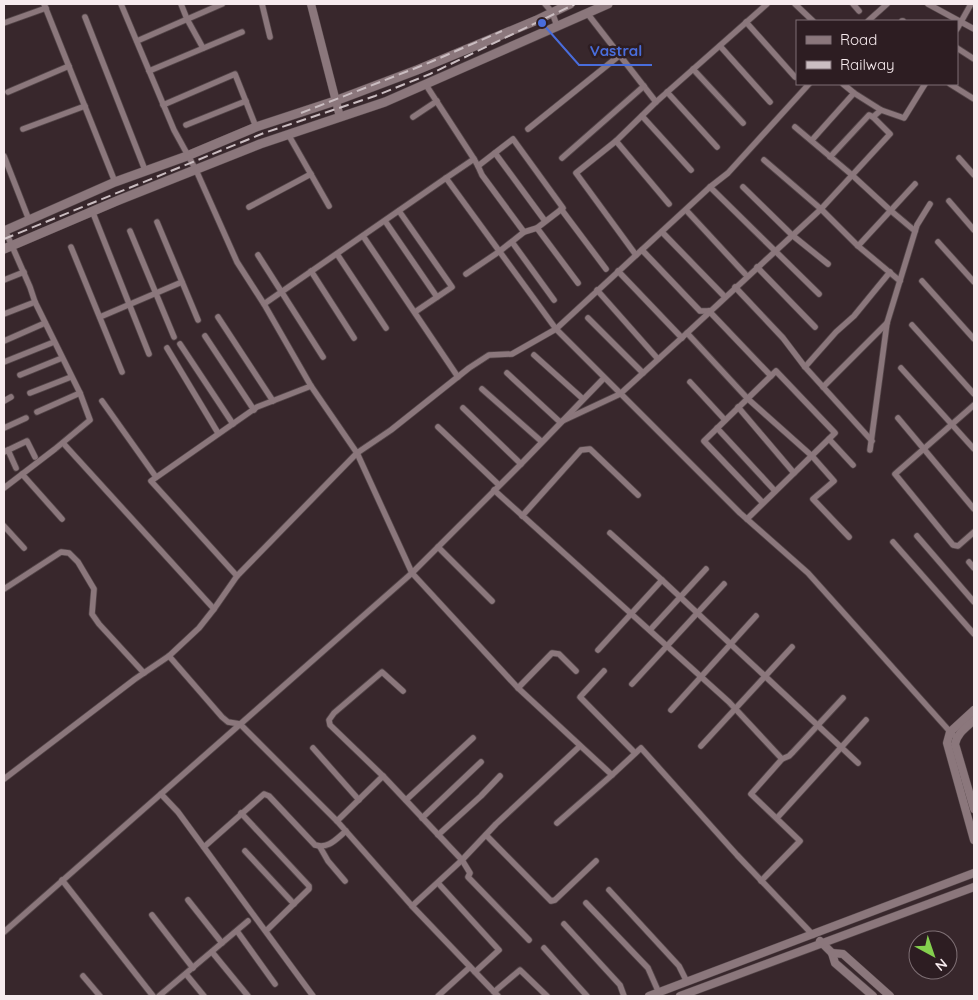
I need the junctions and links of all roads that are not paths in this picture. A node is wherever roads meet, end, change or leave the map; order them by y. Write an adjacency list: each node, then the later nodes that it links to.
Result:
1 (121, 4): 33 (street)
2 (181, 4): 20 (street)
3 (222, 4): 20 (street)
4 (262, 4): 32 (street)
5 (311, 4): 54 (street)
6 (545, 4): 17 (street)
7 (570, 4): 17 (main road)
8 (608, 4): 18 (main road)
9 (767, 4): 25 (street)
10 (795, 4): 21 (street)
11 (853, 4): 16 (street)
12 (887, 4): 22 (street)
13 (928, 4): 23 (street)
14 (971, 4): 26 (street)
15 (45, 6): 27 (street); 39 (street)
16 (859, 11)
17 (552, 12): 28 (street); 54 (main road)
18 (587, 13): 28 (main road); 37 (street)
19 (84, 17): 85 (street)
20 (186, 19): 33 (street); 35 (street)
21 (812, 20)
22 (869, 20)
23 (957, 20)
24 (958, 20): 26 (street)
25 (746, 22): 34 (street); 42 (street)
26 (961, 22): 29 (street); 30 (street)
27 (4, 23)
28 (557, 26): 43 (main road)
29 (958, 27)
30 (974, 29)
31 (242, 32): 35 (street)
32 (270, 36)
33 (137, 41): 41 (street)
34 (720, 46): 40 (street); 57 (street)
35 (203, 48): 41 (street)
36 (958, 49): 38 (street)
37 (620, 55): 48 (street); 69 (street)
38 (974, 59)
39 (69, 66): 49 (street); 59 (street)
40 (693, 69): 50 (street); 65 (street)
41 (149, 71): 58 (street)
42 (795, 77)
43 (426, 85): 55 (street); 62 (main road)
44 (808, 85): 94 (street)
45 (844, 85): 51 (street)
46 (924, 85): 60 (street)
47 (952, 85): 52 (street)
48 (644, 86): 56 (street); 79 (street)
49 (8, 92)
50 (667, 92): 56 (street); 74 (street)
51 (854, 93): 60 (street); 72 (street)
52 (974, 99)
53 (246, 101): 58 (street); 66 (street); 67 (street)
54 (335, 101): 62 (street); 67 (main road)
55 (437, 102): 63 (street); 81 (street)
56 (656, 102): 61 (street)
57 (770, 102)
58 (163, 105): 77 (street)
59 (85, 106): 70 (street); 92 (street)
60 (882, 110): 64 (street)
61 (642, 116): 73 (street); 87 (street)
62 (340, 117): 71 (main road)
63 (413, 117)
64 (873, 117): 78 (street); 89 (street)
65 (743, 123)
66 (186, 126)
67 (256, 126): 77 (main road)
68 (795, 127): 72 (street)
69 (528, 129)
70 (23, 130)
71 (288, 134): 86 (main road); 88 (street)
72 (812, 140): 78 (street)
73 (616, 141): 97 (street); 130 (street)
74 (717, 147)
75 (495, 153): 83 (street); 102 (street); 110 (street)
76 (4, 156): 107 (street)
77 (187, 156): 85 (main road); 86 (street)
78 (830, 157): 89 (street)
79 (562, 158)
80 (959, 158): 84 (street)
81 (474, 159): 83 (street); 91 (street)
82 (764, 160): 101 (street)
83 (478, 166): 116 (street)
84 (972, 167): 90 (street)
85 (145, 170): 92 (main road)
86 (196, 170): 106 (main road); 155 (street)
87 (691, 170)
88 (310, 174): 99 (street); 100 (street)
89 (852, 175): 101 (street); 104 (street)
90 (974, 175)
91 (446, 178): 105 (street); 127 (street)
92 (115, 182): 107 (main road)
93 (915, 184): 104 (street)
94 (710, 187): 103 (street); 126 (street)
95 (744, 187): 118 (street)
96 (949, 201): 113 (street)
97 (669, 204)
98 (930, 204): 115 (street)
99 (329, 206)
100 (249, 207)
101 (821, 209): 118 (street); 122 (street)
102 (561, 210): 110 (street); 133 (street)
103 (686, 210): 117 (street); 139 (street)
104 (890, 210): 115 (street); 122 (street)
105 (399, 211): 108 (street); 151 (street)
106 (93, 212): 124 (main road); 156 (street)
107 (29, 220): 112 (main road)
108 (385, 221): 119 (street); 151 (street)
109 (157, 222): 143 (street)
110 (545, 222): 111 (street)
111 (537, 228): 116 (street); 145 (street)
112 (5, 230): 124 (street)
113 (974, 230)
114 (130, 231): 149 (street)
115 (915, 231): 141 (street)
116 (524, 232): 120 (street)
117 (662, 232): 125 (street); 152 (street)
118 (792, 235): 126 (street); 131 (street)
119 (363, 236): 128 (street); 158 (street)
120 (512, 242): 127 (street); 153 (street)
121 (938, 242): 144 (street)
122 (858, 246): 137 (street)
123 (70, 247): 160 (street)
124 (8, 248): 136 (street)
125 (642, 250): 130 (street); 157 (street)
126 (776, 251): 132 (street); 150 (street)
127 (500, 252): 138 (street); 169 (street)
128 (337, 254): 134 (street); 168 (street)
129 (258, 255): 148 (street)
130 (636, 255): 135 (street)
131 (828, 264)
132 (757, 267): 139 (street); 167 (street)
133 (606, 269)
134 (311, 271): 148 (street); 173 (street)
135 (618, 271): 147 (street); 170 (street)
136 (24, 272): 140 (street); 154 (street)
137 (890, 272): 141 (street); 185 (street)
138 (466, 274)
139 (748, 276): 146 (street)
140 (4, 280)
141 (900, 281): 165 (street)
142 (922, 281): 174 (street)
143 (182, 282): 149 (street); 163 (street)
144 (974, 282)
145 (578, 283)
146 (735, 287): 152 (street); 185 (street)
147 (597, 290): 169 (street); 183 (street)
148 (281, 292): 155 (street); 181 (street)
149 (156, 293): 156 (street); 172 (street)
150 (819, 294)
151 (437, 297): 158 (street)
152 (725, 297): 157 (street)
153 (554, 300)
154 (35, 302): 159 (street); 164 (street)
155 (264, 304): 196 (street)
156 (129, 306): 160 (street); 179 (street)
157 (709, 311): 170 (street); 191 (street)
158 (415, 312): 193 (street)
159 (4, 314)
160 (100, 317): 187 (street)
161 (218, 317): 208 (street)
162 (588, 318): 189 (street)
163 (198, 320)
164 (45, 323): 175 (street); 176 (street)
165 (887, 323): 197 (street); 226 (street)
166 (912, 326): 202 (street)
167 (815, 327)
168 (386, 328)
169 (556, 329): 193 (street); 194 (street)
170 (684, 335): 183 (street); 205 (street)
171 (205, 336): 212 (street)
172 (174, 337)
173 (354, 338)
174 (974, 339)
175 (4, 341)
176 (54, 342): 182 (street); 184 (street)
177 (180, 344): 218 (street)
178 (167, 348): 223 (street)
179 (149, 354)
180 (534, 355): 204 (street)
181 (323, 357)
182 (62, 358): 190 (street); 192 (street)
183 (658, 359): 189 (street)
184 (4, 362)
185 (805, 368): 197 (street)
186 (901, 368): 219 (street)
187 (122, 372)
188 (507, 373): 217 (street)
189 (643, 373): 201 (street)
190 (20, 376)
191 (771, 376): 205 (street); 224 (street)
192 (71, 377): 199 (street); 200 (street)
193 (458, 377): 232 (street)
194 (604, 378): 201 (street); 204 (street)
195 (690, 382): 216 (street)
196 (311, 386): 208 (street); 232 (street)
197 (823, 387): 226 (street)
198 (482, 388): 225 (street)
199 (30, 393)
200 (80, 393): 213 (street); 227 (street)
201 (620, 394): 217 (street); 249 (street)
202 (974, 394)
203 (11, 397): 206 (street)
204 (583, 399): 217 (street)
205 (748, 399): 211 (street); 234 (street)
206 (4, 400)
207 (102, 401): 240 (street)
208 (273, 401): 212 (street)
209 (974, 405): 219 (street)
210 (463, 408): 235 (street)
211 (738, 408): 216 (street); 238 (street)
212 (254, 410): 218 (street)
213 (37, 412)
214 (26, 418): 221 (street)
215 (898, 418): 228 (street)
216 (725, 420): 222 (street)
217 (560, 422): 225 (street)
218 (232, 424): 223 (street)
219 (952, 425): 228 (street); 229 (street)
220 (438, 427): 242 (street)
221 (4, 428)
222 (717, 428): 243 (street); 245 (street)
223 (218, 433): 240 (street)
224 (829, 439): 234 (street); 236 (street)
225 (541, 441): 235 (street)
226 (872, 441): 230 (street)
227 (63, 443): 239 (street); 269 (street)
228 (924, 448): 246 (street); 251 (street)
229 (974, 449)
230 (870, 450)
231 (6, 451): 233 (street); 237 (street)
232 (357, 452): 261 (street); 262 (street)
233 (35, 456)
234 (812, 456): 238 (street); 254 (street)
235 (521, 464): 242 (street)
236 (853, 465)
237 (16, 468)
238 (794, 473): 243 (street)
239 (22, 474): 241 (street); 248 (street)
240 (156, 477): 262 (street)
241 (4, 488)
242 (496, 488): 247 (street); 256 (street)
243 (775, 491): 245 (street)
244 (638, 495): 247 (street)
245 (763, 503): 249 (street)
246 (974, 510)
247 (522, 516): 270 (street)
248 (62, 519)
249 (747, 519): 296 (street)
250 (4, 526): 257 (street)
251 (974, 532)
252 (610, 533): 263 (street)
253 (917, 536): 268 (street)
254 (849, 537)
255 (893, 542): 274 (street)
256 (438, 547): 261 (street); 267 (street)
257 (24, 548)
258 (969, 562): 259 (street)
259 (974, 568)
260 (706, 569): 266 (street)
261 (412, 573): 286 (street); 294 (street)
262 (237, 576): 269 (street)
263 (662, 580): 266 (street); 270 (street)
264 (724, 584): 271 (street)
265 (4, 589): 282 (street)
266 (680, 598): 271 (street); 273 (street)
267 (492, 601)
268 (974, 602)
269 (214, 609): 279 (street)
270 (632, 614): 273 (street); 278 (street)
271 (697, 614): 275 (street); 276 (street)
272 (756, 616): 275 (street)
273 (650, 630): 276 (street)
274 (974, 634)
275 (731, 644): 283 (street); 284 (street)
276 (667, 646): 284 (street); 285 (street)
277 (792, 647): 283 (street)
278 (598, 650)
279 (169, 656): 282 (street); 294 (street)
280 (576, 671): 286 (street)
281 (604, 671): 303 (street)
282 (144, 673): 310 (street)
283 (766, 676): 290 (street); 295 (street)
284 (701, 678): 289 (street); 290 (street)
285 (632, 684)
286 (518, 688): 299 (street)
287 (403, 691): 308 (street)
288 (843, 698): 295 (street)
289 (671, 710)
290 (735, 710): 300 (street); 304 (street)
291 (974, 710): 296 (street)
292 (866, 720): 301 (street)
293 (974, 720): 298 (street)
294 (240, 724): 311 (street); 318 (street)
295 (818, 726): 301 (street); 304 (street)
296 (950, 732): 298 (street); 323 (street)
297 (473, 738): 313 (street)
298 (956, 738): 314 (street)
299 (580, 746): 307 (street); 322 (street)
300 (701, 746)
301 (841, 747): 306 (street); 317 (street)
302 (313, 748): 312 (street)
303 (636, 754): 307 (street); 332 (street)
304 (782, 758): 317 (street)
305 (481, 762): 316 (street)
306 (858, 763)
307 (612, 775): 319 (street)
308 (383, 776): 312 (street); 313 (street)
309 (500, 776): 321 (street)
310 (4, 779)
311 (161, 794): 324 (street); 330 (street)
312 (359, 800): 318 (street)
313 (406, 800): 316 (street)
314 (974, 809)
315 (241, 814): 324 (street); 325 (street); 338 (street)
316 (422, 818): 321 (street)
317 (777, 818): 332 (street)
318 (337, 821): 320 (street)
319 (557, 822)
320 (346, 831): 325 (street); 339 (street)
321 (438, 834): 327 (street)
322 (486, 835): 327 (street); 328 (street)
323 (974, 840)
324 (204, 847): 344 (street)
325 (320, 847): 331 (street)
326 (245, 851): 338 (street)
327 (462, 860): 333 (street); 347 (street)
328 (596, 861)
329 (974, 873): 346 (street)
330 (62, 880): 345 (street); 363 (street)
331 (345, 881)
332 (761, 881): 346 (street)
333 (438, 883): 339 (street); 355 (street)
334 (974, 887): 349 (street)
335 (609, 890): 358 (street)
336 (188, 900): 348 (street)
337 (586, 903): 360 (street)
338 (294, 904): 344 (street)
339 (412, 906): 353 (street)
340 (152, 915): 354 (street)
341 (248, 921): 343 (street)
342 (564, 924): 371 (street)
343 (237, 931): 348 (street); 359 (street)
344 (266, 931): 367 (street)
345 (4, 932)
346 (813, 935): 349 (street); 358 (street)
347 (530, 940)
348 (222, 943): 351 (street)
349 (823, 943): 352 (street); 373 (street)
350 (544, 948): 370 (street)
351 (212, 952): 354 (street); 366 (street)
352 (832, 953): 374 (street); 375 (street)
353 (470, 967): 355 (street); 368 (street)
354 (193, 968): 356 (street)
355 (475, 972): 361 (street)
356 (186, 974): 364 (street); 365 (street)
357 (83, 976): 362 (street)
358 (688, 982): 360 (street)
359 (275, 984)
360 (659, 993): 372 (street)
361 (496, 994): 369 (street)
362 (100, 996)
363 (153, 996)
364 (159, 996)
365 (204, 996)
366 (248, 996)
367 (313, 996)
368 (438, 996)
369 (547, 996)
370 (587, 996)
371 (624, 996)
372 (649, 996)
373 (680, 996)
374 (873, 996)
375 (890, 996)

